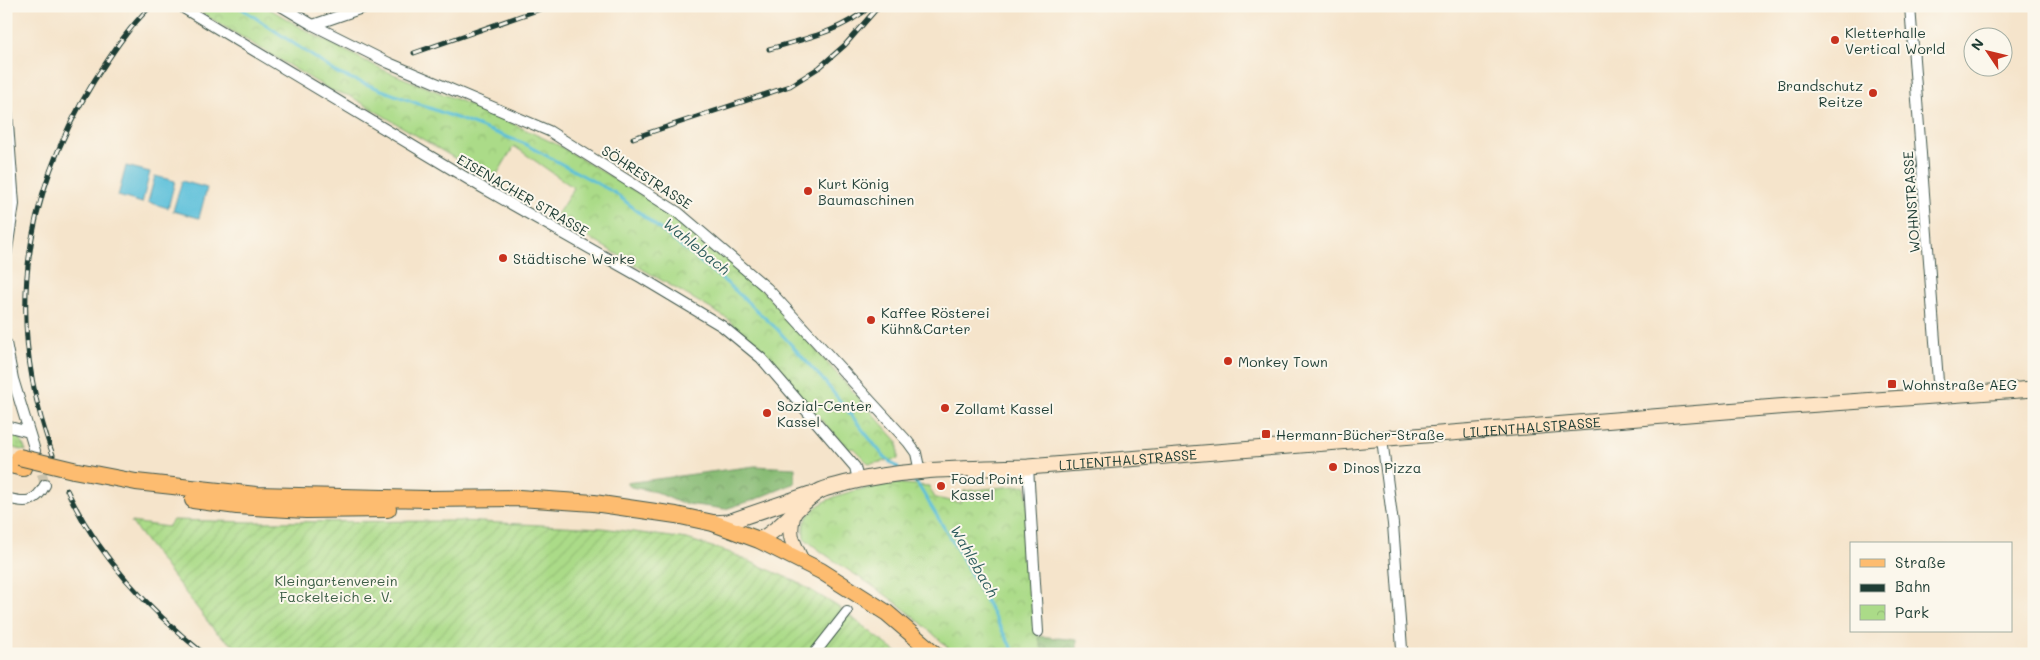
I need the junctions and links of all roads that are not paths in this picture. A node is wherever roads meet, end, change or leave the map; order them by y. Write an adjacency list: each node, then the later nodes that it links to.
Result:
1 (281, 6): 5 (street, SÖHRESTRASSE)
2 (368, 6): 5 (street)
3 (1910, 6): 10 (street, WOHNSTRASSE)
4 (185, 9): 19 (street, EISENACHER STRASSE)
5 (313, 25): 17 (street, SÖHRESTRASSE)
6 (6, 97): 7 (street)
7 (6, 256)
8 (6, 342): 12 (street)
9 (2034, 389): 10 (main road, LILIENTHALSTRASSE)
10 (1939, 395): 13 (main road, LILIENTHALSTRASSE)
11 (6, 426): 12 (street)
12 (30, 432): 14 (street)
13 (1382, 438): 16 (main road, LILIENTHALSTRASSE); 32 (street)
14 (35, 451)
15 (14, 461): 18 (main road, bridge)
16 (1028, 467): 17 (main road, LILIENTHALSTRASSE); 31 (street)
17 (911, 473): 19 (main road, LILIENTHALSTRASSE)
18 (75, 475): 25 (main road); 27 (main road)
19 (858, 480): 21 (main road, LILIENTHALSTRASSE)
20 (45, 485): 22 (street)
21 (819, 491): 23 (main road); 24 (main road, LILIENTHALSTRASSE)
22 (6, 498)
23 (773, 506): 25 (main road); 26 (main road)
24 (794, 512): 26 (main road, LILIENTHALSTRASSE); 28 (main road)
25 (713, 523): 26 (main road)
26 (759, 540): 27 (main road); 28 (main road); 29 (main road)
27 (743, 545): 29 (main road)
28 (801, 560): 35 (main road)
29 (820, 580): 34 (main road)
30 (847, 612): 33 (street)
31 (1038, 632)
32 (1402, 649)
33 (814, 654)
34 (922, 654)
35 (935, 654)

